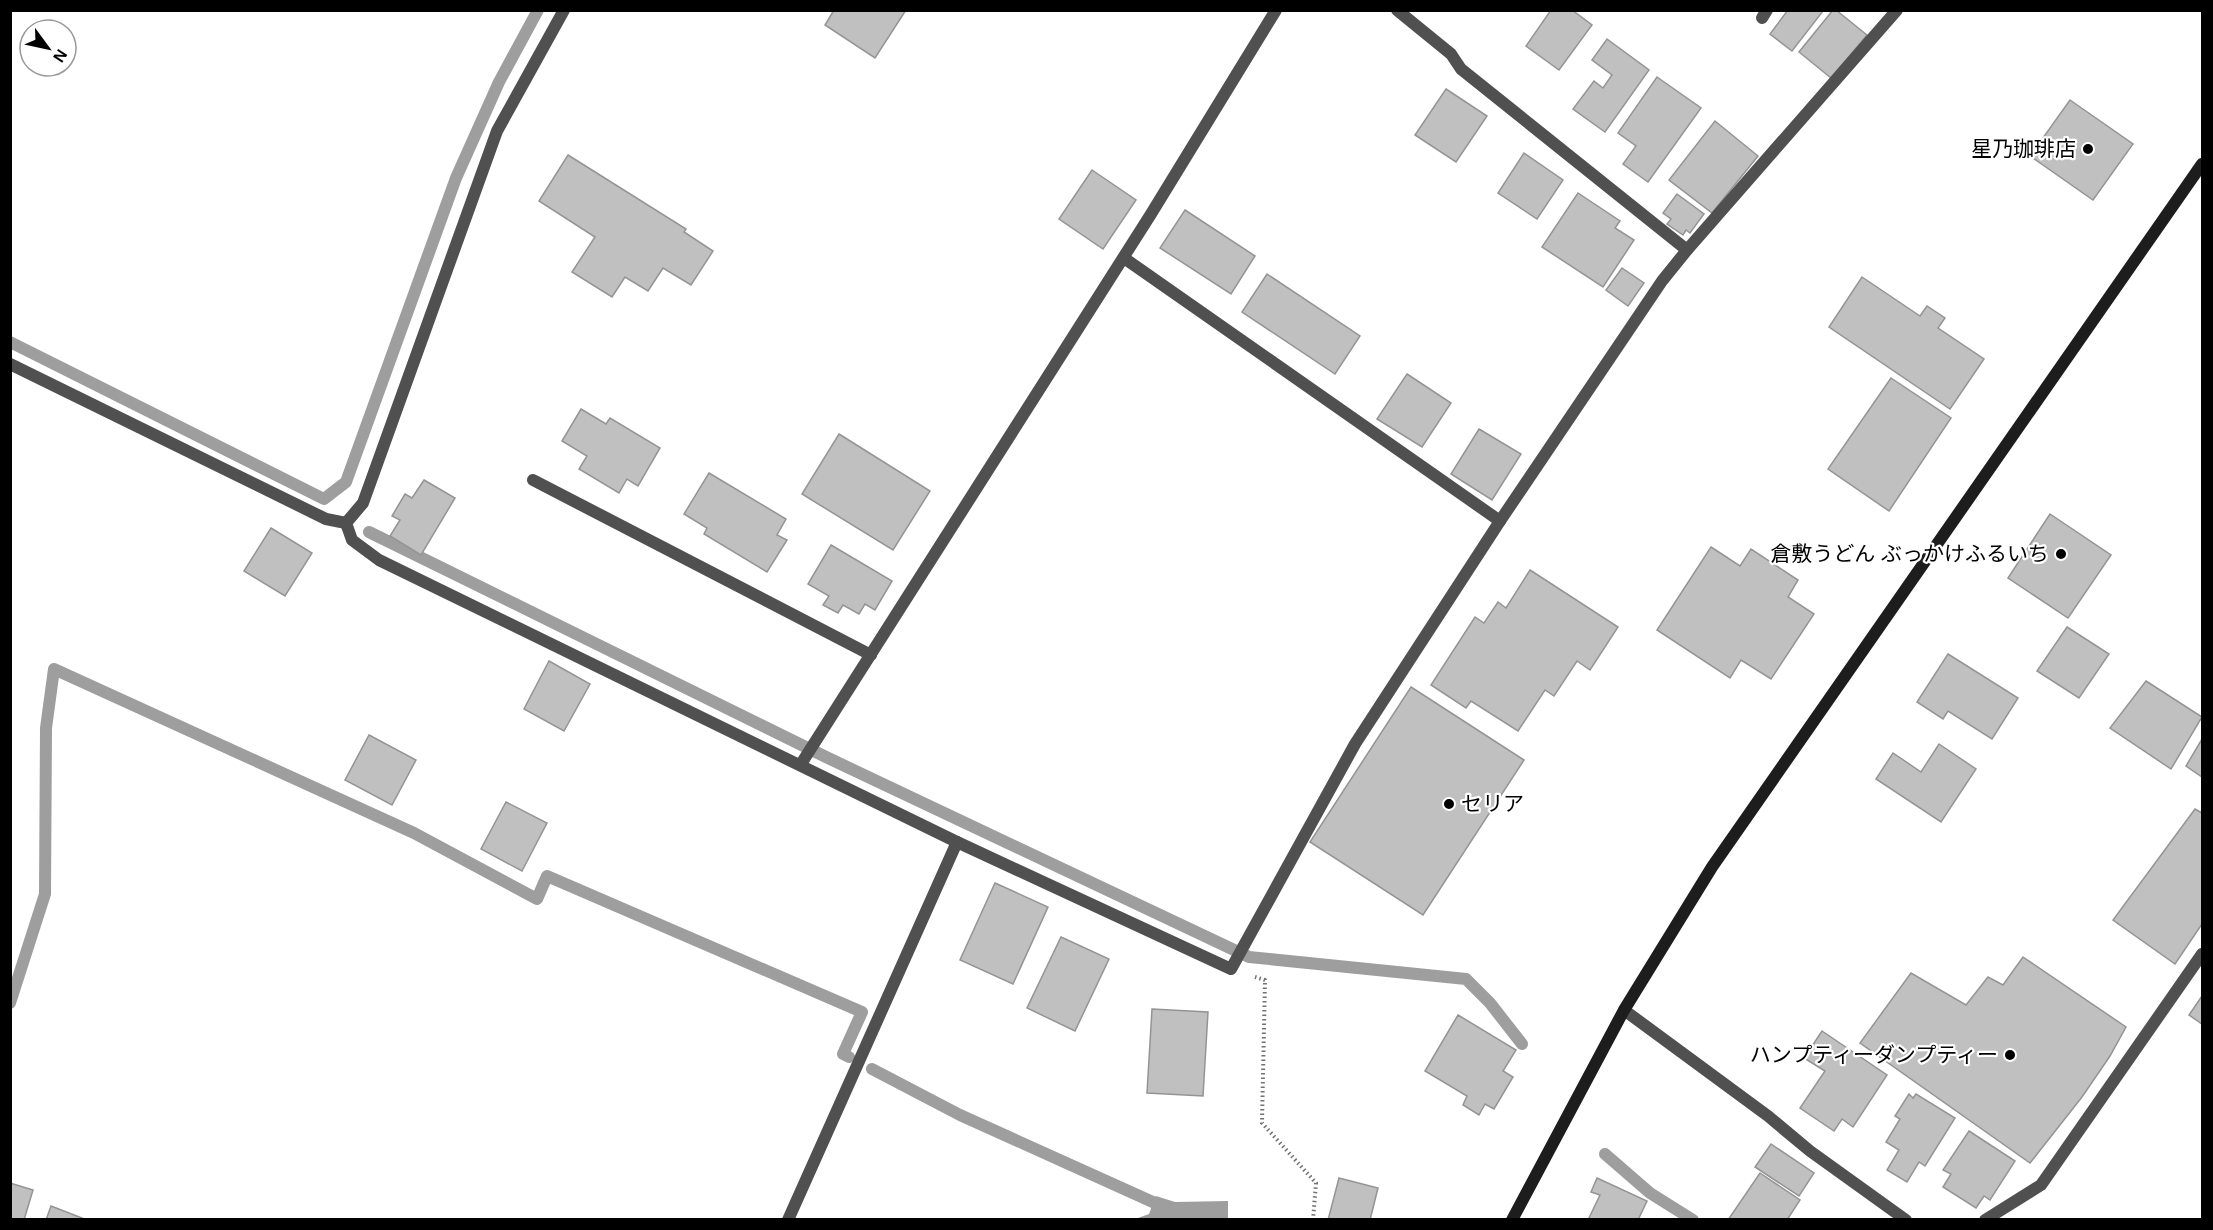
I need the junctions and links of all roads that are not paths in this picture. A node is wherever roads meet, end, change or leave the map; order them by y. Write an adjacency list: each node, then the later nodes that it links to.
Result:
1 (564, 10): 11 (street)
2 (1276, 10): 7 (street)
3 (1397, 10): 6 (street)
4 (1897, 10): 6 (street)
5 (2202, 164): 16 (street)
6 (1686, 250): 10 (street)
7 (1124, 258): 10 (street); 12 (street)
8 (10, 364): 11 (street)
9 (533, 480): 12 (street)
10 (1500, 521): 14 (street)
11 (346, 523): 13 (street)
12 (871, 655): 13 (street)
13 (807, 755): 14 (street)
14 (957, 842): 17 (street)
15 (2202, 954): 20 (street)
16 (1624, 1010): 18 (street); 19 (street)
17 (788, 1220)
18 (1512, 1220)
19 (1906, 1220)
20 (1985, 1220)

